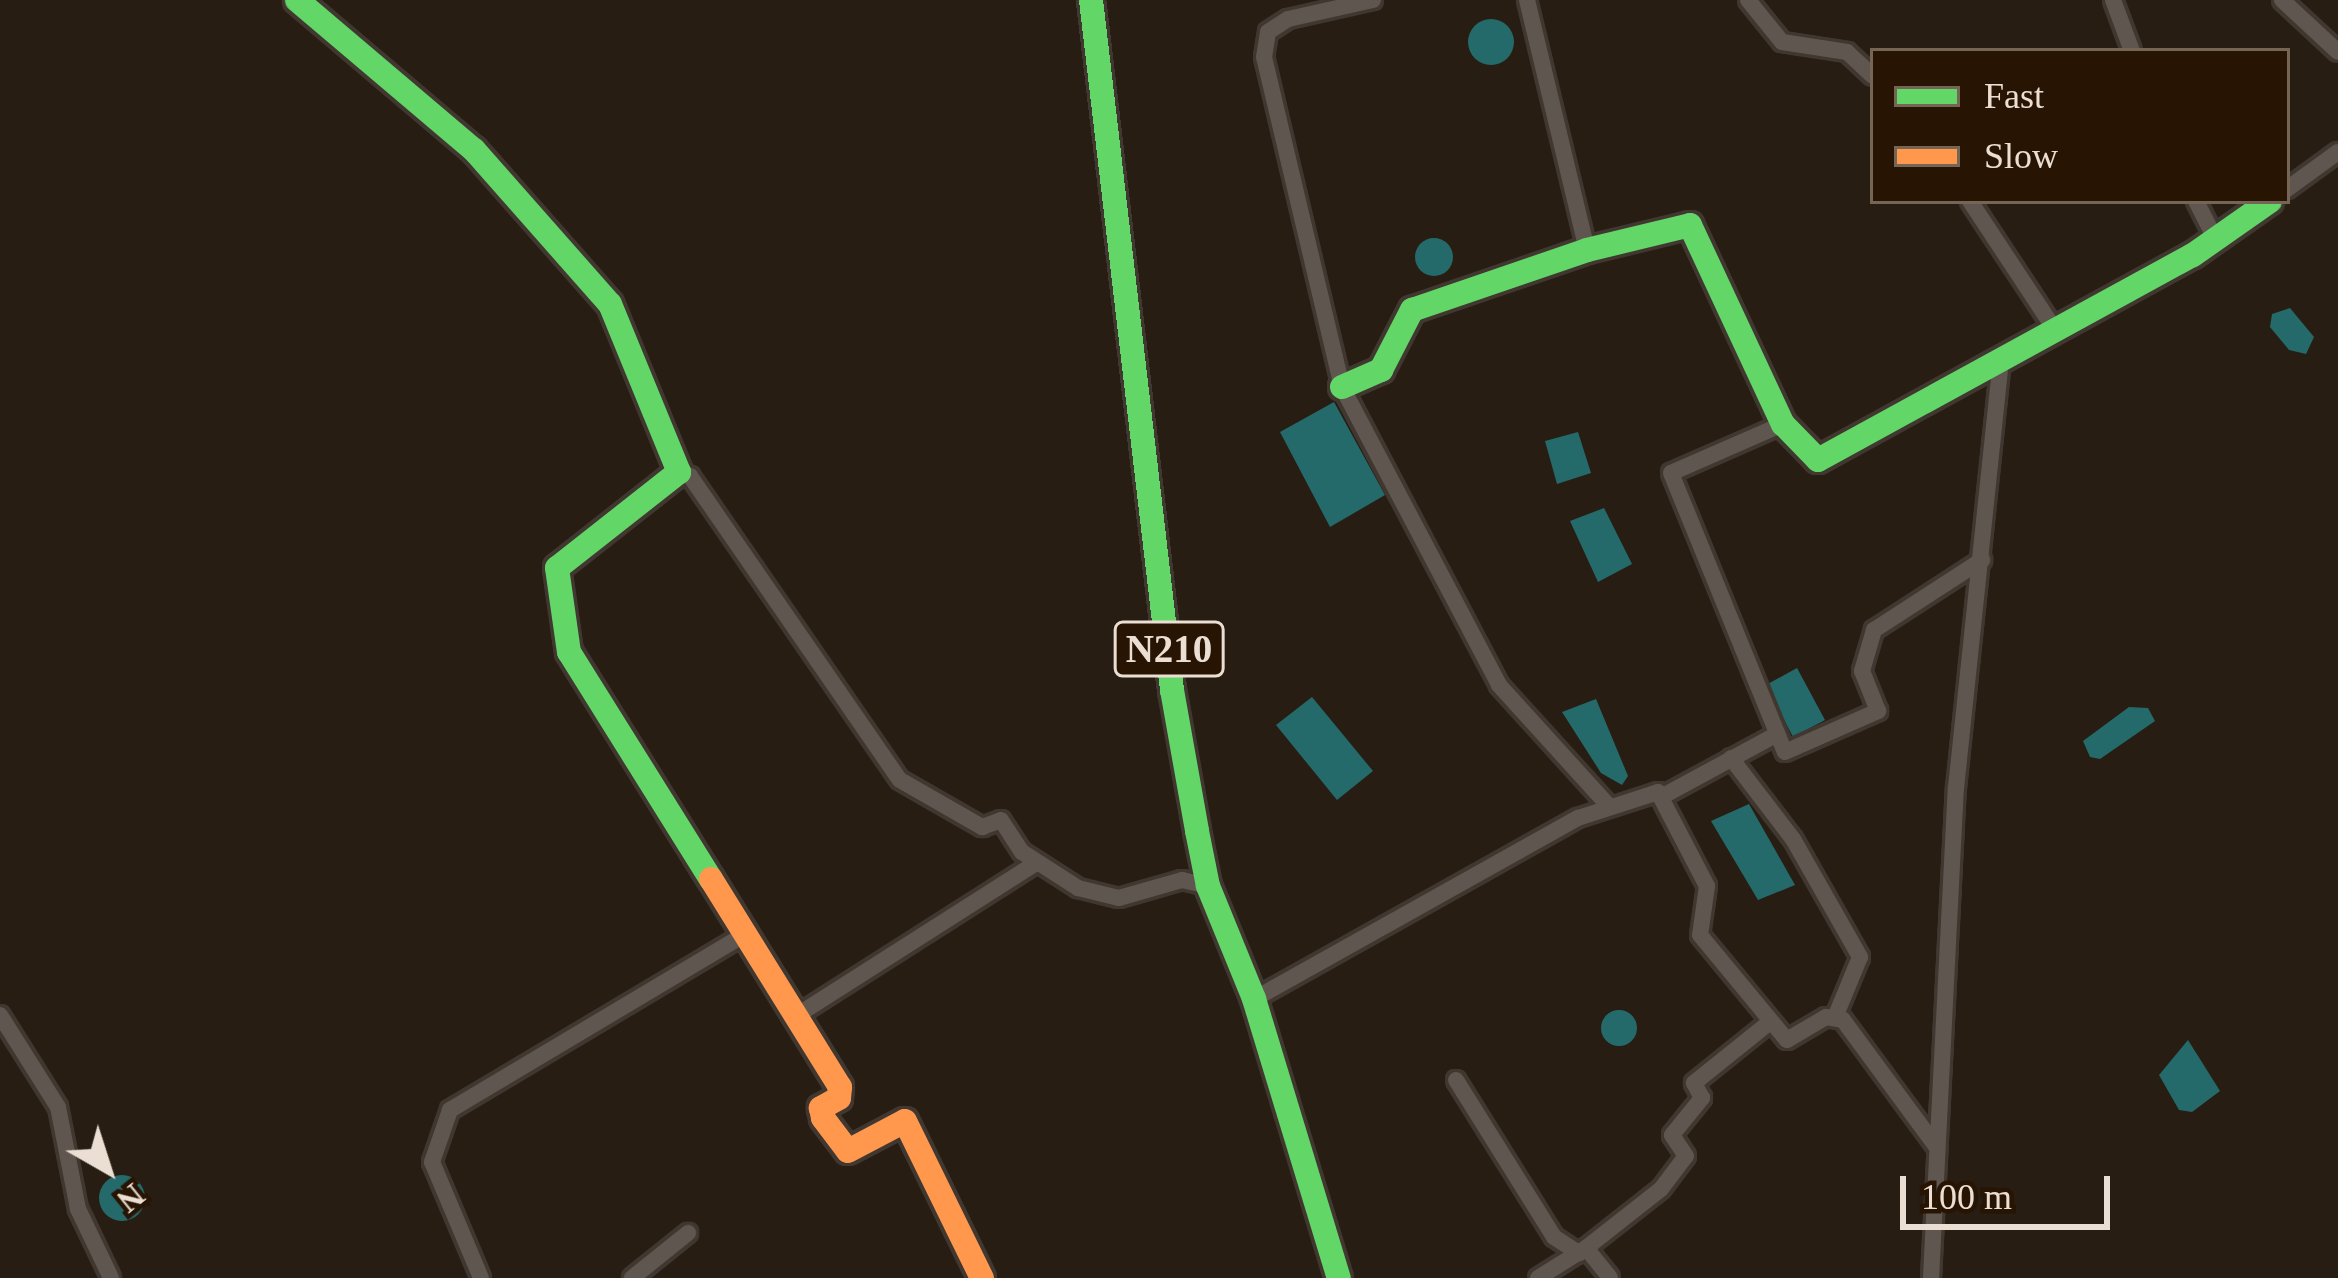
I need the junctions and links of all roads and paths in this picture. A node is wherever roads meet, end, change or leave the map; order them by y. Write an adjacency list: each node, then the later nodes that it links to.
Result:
1 (297, 0): 22 (main road)
2 (1091, 0): 29 (main road, N210)
3 (1372, 0): 20 (street)
4 (1527, 0): 17 (street)
5 (1748, 0): 10 (street)
6 (2113, 0): 8 (street)
7 (2282, 0): 9 (street)
8 (2131, 48)
9 (2338, 52)
10 (1870, 73)
11 (2338, 152): 12 (street)
12 (2290, 187)
13 (1972, 204): 18 (street)
14 (2198, 204): 16 (street)
15 (2266, 204): 16 (main road)
16 (2216, 239): 18 (main road)
17 (1587, 250): 20 (main road); 21 (main road)
18 (2057, 333): 19 (main road)
19 (2001, 362): 21 (main road); 23 (street)
20 (1342, 387): 27 (street)
21 (1783, 424): 24 (street)
22 (679, 472): 28 (street); 30 (main road)
23 (1982, 560): 24 (street); 37 (street)
24 (1777, 734): 25 (street)
25 (1731, 758): 26 (street); 33 (street)
26 (1663, 796): 27 (street); 35 (street)
27 (1608, 806): 31 (street)
28 (1036, 863): 29 (street); 34 (street)
29 (1208, 886): 31 (main road, N210)
30 (744, 935): 34 (main road); 41 (street)
31 (1254, 999): 44 (main road, N210)
32 (0, 1015): 40 (street)
33 (1836, 1015): 35 (street); 37 (street)
34 (796, 1016): 43 (main road)
35 (1770, 1022): 39 (street)
36 (1456, 1080): 39 (street)
37 (1935, 1144): 47 (street)
38 (688, 1233): 42 (street)
39 (1582, 1251): 45 (street); 46 (street)
40 (112, 1278)
41 (482, 1278)
42 (632, 1278)
43 (982, 1278)
44 (1339, 1278)
45 (1538, 1278)
46 (1610, 1278)
47 (1931, 1278)

